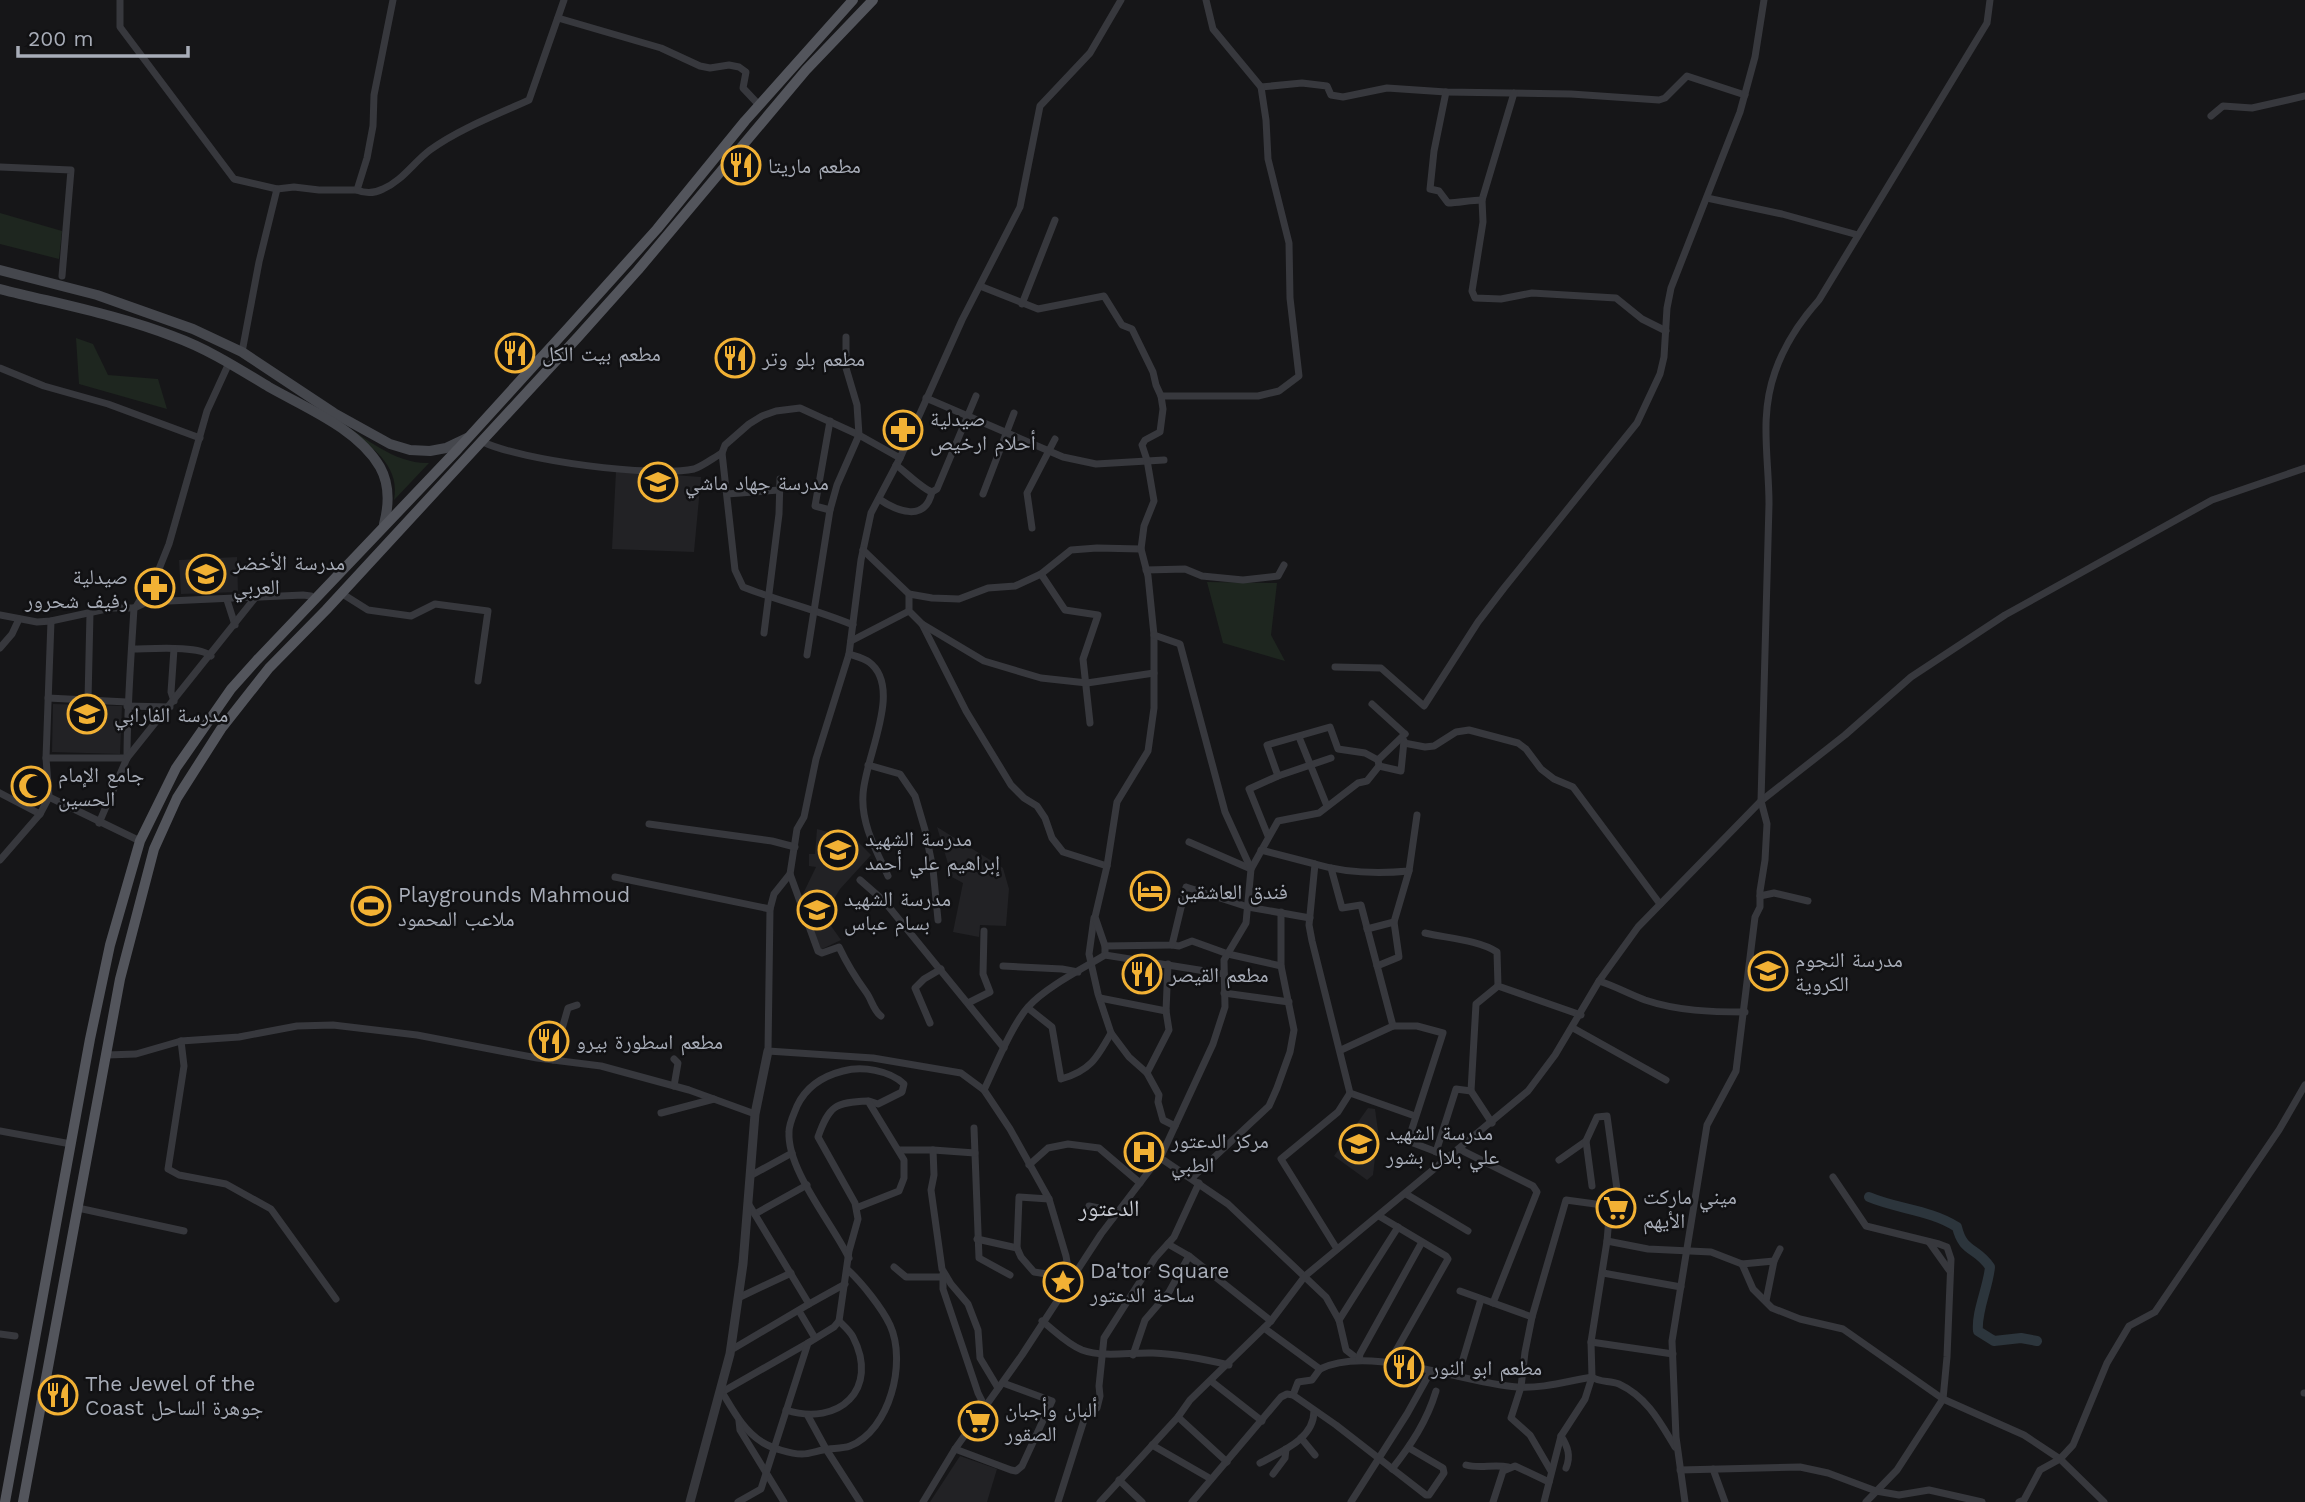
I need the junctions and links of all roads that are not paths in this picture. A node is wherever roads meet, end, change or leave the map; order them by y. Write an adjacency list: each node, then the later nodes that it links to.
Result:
1 (120, 0): 23 (street)
2 (393, 0): 24 (street)
3 (564, 0): 10 (street)
4 (853, 0): 11 (main road)
5 (873, 0): 12 (main road)
6 (1121, 0): 31 (street)
7 (1206, 0): 13 (street)
8 (1765, 0): 16 (street)
9 (1990, 0): 28 (street)
10 (558, 18): 18 (street); 24 (street)
11 (822, 32): 12 (main road); 18 (main road)
12 (833, 43): 21 (main road)
13 (1261, 87): 14 (street); 42 (street)
14 (1446, 92): 15 (street); 26 (street)
15 (1514, 93): 16 (street); 26 (street)
16 (1745, 95): 25 (street)
17 (2305, 96): 19 (street)
18 (759, 105): 20 (main road)
19 (2211, 116)
20 (745, 121): 21 (main road); 34 (main road)
21 (756, 130): 36 (main road)
22 (0, 167): 30 (street)
23 (277, 189): 24 (street); 38 (street)
24 (357, 190)
25 (1707, 198): 28 (street); 35 (street)
26 (1482, 201): 35 (street)
27 (1055, 220): 33 (street)
28 (1858, 235): 123 (street)
29 (0, 270): 38 (main road)
30 (62, 276)
31 (980, 286): 33 (street); 43 (street)
32 (0, 289): 39 (main road)
33 (1022, 304): 42 (street)
34 (569, 327): 36 (main road); 51 (main road)
35 (1665, 331): 100 (street)
36 (578, 337): 53 (main road)
37 (846, 337): 49 (street)
38 (243, 352): 46 (main road)
39 (229, 363): 46 (main road); 50 (street)
40 (0, 368): 50 (street)
41 (976, 396): 45 (street)
42 (1161, 396): 56 (street)
43 (926, 398): 45 (street); 58 (street)
44 (1014, 413): 48 (street)
45 (967, 417): 48 (street); 62 (street)
46 (332, 418): 51 (main road); 67 (main road)
47 (830, 422): 49 (street); 55 (street); 66 (street)
48 (1006, 431): 54 (street); 64 (street)
49 (859, 435): 58 (street); 66 (street)
50 (200, 438): 80 (street)
51 (467, 438): 67 (main road)
52 (1055, 439): 54 (street)
53 (483, 442): 55 (street); 74 (main road)
54 (1048, 450): 56 (street); 68 (street)
55 (722, 453): 63 (street)
56 (1147, 460): 57 (street); 69 (street)
57 (1164, 460)
58 (898, 462): 62 (street); 65 (street)
59 (2305, 468): 123 (street)
60 (780, 479): 61 (street)
61 (779, 490): 63 (street); 76 (street)
62 (932, 492): 65 (street)
63 (727, 494): 76 (street)
64 (983, 494)
65 (879, 499): 70 (street)
66 (830, 510): 81 (street)
67 (384, 524): 78 (main road)
68 (1032, 528)
69 (1141, 549): 72 (street); 73 (street)
70 (863, 550): 75 (street); 89 (street)
71 (1284, 565): 72 (street)
72 (1146, 570): 91 (street)
73 (1041, 575): 75 (street); 104 (street)
74 (341, 593): 101 (main road); 103 (street)
75 (909, 594): 82 (street)
76 (769, 597): 81 (street); 90 (street)
77 (254, 598): 78 (street); 79 (street); 88 (street)
78 (314, 599): 99 (main road)
79 (227, 600): 80 (street); 88 (street)
80 (135, 606): 83 (street); 94 (street)
81 (814, 609): 89 (street); 97 (street)
82 (909, 611): 87 (street); 92 (street)
83 (90, 613): 86 (street); 106 (street)
84 (0, 615): 85 (street)
85 (19, 619): 86 (street); 93 (street)
86 (51, 621): 105 (street)
87 (922, 624): 104 (street); 136 (street)
88 (235, 625): 98 (street)
89 (853, 625): 92 (street)
90 (764, 633)
91 (1154, 635): 102 (street); 138 (street)
92 (851, 640): 96 (street)
93 (0, 648)
94 (133, 649): 95 (street); 107 (street)
95 (174, 649): 98 (street); 108 (street)
96 (849, 654): 118 (street); 132 (street)
97 (807, 655)
98 (211, 656): 108 (street)
99 (257, 660): 101 (main road); 130 (main road)
100 (1335, 667)
101 (269, 668): 170 (main road)
102 (1154, 673): 104 (street); 136 (street)
103 (478, 681)
104 (1087, 684): 110 (street)
105 (48, 698): 106 (street); 114 (street)
106 (88, 700): 107 (street)
107 (127, 704): 108 (street); 115 (street)
108 (172, 704): 115 (street)
109 (1372, 704): 111 (street)
110 (1090, 723)
111 (1405, 734): 113 (street); 117 (street)
112 (1299, 737): 117 (street); 119 (street); 120 (street)
113 (1404, 743): 117 (street); 146 (street)
114 (47, 758): 115 (street); 122 (street)
115 (127, 758): 127 (street)
116 (1331, 758): 119 (street)
117 (1379, 763): 124 (street)
118 (868, 765): 141 (street); 152 (street)
119 (1310, 765): 120 (street); 124 (street)
120 (1278, 776): 129 (street)
121 (0, 793): 125 (street)
122 (49, 797): 125 (street); 127 (street)
123 (1760, 802): 144 (street); 146 (street)
124 (1327, 806): 129 (street)
125 (40, 814): 134 (street)
126 (1417, 816): 139 (street)
127 (99, 823): 130 (street)
128 (649, 824): 132 (street)
129 (1268, 836): 133 (street)
130 (140, 841): 169 (main road)
131 (1189, 842): 138 (street)
132 (795, 847): 140 (street)
133 (1261, 850): 135 (street); 138 (street)
134 (0, 860)
135 (1315, 864): 137 (street); 151 (street)
136 (1107, 866): 150 (street)
137 (1331, 868): 139 (street); 154 (street)
138 (1251, 869): 147 (street)
139 (1409, 871): 153 (street)
140 (790, 874): 148 (street); 182 (street)
141 (888, 876)
142 (615, 877): 148 (street)
143 (860, 880): 166 (street)
144 (1760, 896): 145 (street); 180 (street)
145 (1808, 901)
146 (1660, 904): 171 (street)
147 (1248, 907): 149 (street); 157 (street); 159 (street)
148 (770, 909): 190 (street)
149 (1281, 912): 151 (street); 164 (street)
150 (1095, 917): 158 (street); 161 (street)
151 (1310, 918): 189 (street)
152 (938, 920)
153 (1394, 922): 154 (street); 165 (street)
154 (1367, 929): 165 (street)
155 (984, 931): 176 (street)
156 (1425, 933): 172 (street)
157 (1172, 945): 158 (street); 159 (street)
158 (1105, 946): 160 (street)
159 (1227, 954): 164 (street); 168 (street)
160 (1105, 955): 161 (street); 162 (street)
161 (1091, 963): 167 (street); 174 (street)
162 (1168, 964): 168 (street); 179 (street)
163 (1003, 966): 167 (street)
164 (1281, 966): 175 (street)
165 (1377, 967): 184 (street)
166 (941, 969): 176 (street); 183 (street)
167 (1078, 972): 178 (street)
168 (1224, 974): 173 (street)
169 (104, 975): 170 (main road); 211 (main road)
170 (120, 979): 191 (main road)
171 (1599, 981): 180 (street); 181 (street)
172 (1498, 986): 181 (street); 199 (street)
173 (1224, 993): 175 (street); 207 (street)
174 (1100, 998): 179 (street); 186 (street)
175 (1289, 1002): 224 (street)
176 (968, 1003): 188 (street)
177 (577, 1005): 193 (street)
178 (1028, 1008): 186 (street); 188 (street)
179 (1166, 1011): 194 (street)
180 (1745, 1012): 248 (street)
181 (1581, 1014): 185 (street)
182 (881, 1016)
183 (930, 1023)
184 (1393, 1026): 189 (street); 205 (street)
185 (1573, 1028): 195 (street); 206 (street)
186 (1111, 1033): 194 (street)
187 (181, 1041): 191 (street); 193 (street); 266 (street)
188 (1004, 1048): 198 (street)
189 (1340, 1050): 200 (street)
190 (768, 1051): 198 (street); 204 (street)
191 (107, 1055): 233 (main road)
192 (674, 1059): 197 (street)
193 (553, 1060): 197 (street)
194 (1147, 1073): 207 (street)
195 (1666, 1080)
196 (2305, 1085): 318 (street)
197 (674, 1086): 201 (street)
198 (984, 1090): 221 (street)
199 (1471, 1091): 206 (street); 215 (street)
200 (1350, 1093): 205 (street); 246 (street)
201 (714, 1099): 203 (street); 204 (street)
202 (868, 1101): 213 (street); 216 (street); 234 (street)
203 (661, 1113)
204 (755, 1114): 222 (street)
205 (1415, 1116): 215 (street)
206 (1492, 1123): 212 (street)
207 (1175, 1126): 218 (street)
208 (974, 1128): 217 (street)
209 (0, 1131): 211 (street)
210 (1586, 1141): 220 (street); 227 (street); 232 (street)
211 (71, 1144): 334 (main road)
212 (1459, 1149): 219 (street); 269 (street)
213 (899, 1150): 214 (street); 234 (street)
214 (933, 1150): 217 (street); 256 (street)
215 (1436, 1152): 219 (street)
216 (792, 1153): 222 (street); 226 (street)
217 (975, 1153): 241 (street)
218 (1159, 1157): 224 (street); 225 (street)
219 (1450, 1157): 228 (street)
220 (1559, 1160)
221 (1029, 1165): 225 (street); 229 (street)
222 (750, 1176): 230 (street)
223 (1833, 1177): 299 (street)
224 (1196, 1181): 244 (street); 259 (street)
225 (1140, 1183): 237 (street)
226 (807, 1185): 235 (street); 250 (street)
227 (1592, 1186)
228 (1406, 1194): 236 (street); 240 (street)
229 (1049, 1199): 245 (street); 260 (street)
230 (748, 1203): 235 (street); 265 (street)
231 (1089, 1206): 237 (street)
232 (1610, 1206): 242 (street); 272 (street)
233 (78, 1208): 239 (street); 335 (main road)
234 (856, 1208): 250 (street)
235 (755, 1214): 255 (street)
236 (1379, 1216): 238 (street); 246 (street)
237 (1113, 1218): 260 (street)
238 (1398, 1227): 243 (street); 273 (street)
239 (184, 1231)
240 (1468, 1231)
241 (977, 1239): 245 (street); 258 (street)
242 (1607, 1241): 248 (street); 257 (street)
243 (1422, 1242): 286 (street); 287 (street)
244 (1168, 1244): 249 (street); 283 (street)
245 (1017, 1248): 263 (street)
246 (1337, 1249): 259 (street)
247 (1780, 1249): 251 (street)
248 (1688, 1252): 252 (street); 262 (street)
249 (1189, 1256): 276 (street); 285 (street)
250 (849, 1259): 254 (street)
251 (1774, 1261): 252 (street); 268 (street)
252 (1742, 1264): 268 (street)
253 (894, 1267): 256 (street)
254 (848, 1270): 261 (street); 312 (street)
255 (790, 1273): 265 (street); 270 (street)
256 (943, 1273): 294 (street); 300 (street)
257 (1603, 1273): 262 (street); 281 (street)
258 (1010, 1275)
259 (1305, 1276): 273 (street); 276 (street)
260 (1070, 1279): 263 (street)
261 (845, 1284): 270 (street); 274 (street)
262 (1681, 1287): 284 (street)
263 (1064, 1288): 275 (street)
264 (1461, 1291): 267 (street)
265 (738, 1298): 282 (street)
266 (337, 1299)
267 (1481, 1299): 269 (street); 291 (street)
268 (1766, 1301): 299 (street)
269 (1493, 1303): 272 (street)
270 (809, 1304): 271 (street)
271 (799, 1311): 280 (street); 282 (street)
272 (1532, 1317): 295 (street)
273 (1339, 1320): 286 (street)
274 (839, 1321): 280 (street); 303 (street)
275 (1042, 1321): 283 (street); 294 (street)
276 (1271, 1321): 277 (street)
277 (1264, 1328): 288 (street); 289 (street)
278 (0, 1334): 279 (street)
279 (15, 1336)
280 (812, 1340): 297 (street); 301 (street)
281 (1591, 1342): 284 (street); 292 (street)
282 (731, 1352): 297 (street); 336 (street)
283 (1102, 1353): 285 (street); 341 (street)
284 (1673, 1354): 315 (street)
285 (1133, 1355): 288 (street)
286 (1359, 1360): 287 (street); 289 (street)
287 (1389, 1363): 290 (street)
288 (1229, 1365): 293 (street)
289 (1320, 1369): 298 (street)
290 (1431, 1371): 291 (street); 317 (street)
291 (1458, 1376): 295 (street)
292 (1592, 1377): 295 (street); 307 (street); 315 (street)
293 (1211, 1381): 304 (street); 306 (street)
294 (1000, 1385): 300 (street); 313 (street)
295 (1521, 1387): 327 (street)
296 (1436, 1391): 311 (street)
297 (722, 1392): 305 (street)
298 (1293, 1395): 302 (street); 306 (street)
299 (1942, 1399): 318 (street); 333 (street)
300 (985, 1407): 313 (street)
301 (786, 1410): 303 (street); 310 (street)
302 (1314, 1411): 308 (street); 317 (street)
303 (808, 1416): 312 (street)
304 (1178, 1417): 309 (street); 319 (street)
305 (739, 1420): 310 (street); 328 (street)
306 (1262, 1421): 319 (street)
307 (1561, 1436): 322 (street); 327 (street)
308 (1301, 1438): 314 (street); 316 (street)
309 (1152, 1445): 330 (street); 331 (street)
310 (774, 1447): 312 (street); 328 (street)
311 (1409, 1448): 324 (street); 324 (street)
312 (826, 1449): 339 (street)
313 (955, 1449): 340 (street)
314 (1286, 1450): 320 (street); 329 (street)
315 (1678, 1450): 326 (street)
316 (1315, 1455)
317 (1378, 1459): 324 (street); 345 (street)
318 (2060, 1459): 352 (street); 353 (street)
319 (1227, 1462): 330 (street)
320 (1260, 1463)
321 (1466, 1465): 323 (street)
322 (1571, 1465)
323 (1509, 1467): 332 (street); 346 (street)
324 (1392, 1469)
325 (1713, 1469): 326 (street); 333 (street); 349 (street)
326 (1680, 1470): 348 (street)
327 (1551, 1471): 332 (street)
328 (766, 1472): 337 (street); 338 (street)
329 (1273, 1474)
330 (1211, 1479): 344 (street)
331 (1119, 1480): 342 (street); 343 (street)
332 (1549, 1482): 347 (street)
333 (1876, 1491): 350 (street); 351 (street)
334 (3, 1500)
335 (23, 1502)
336 (690, 1502)
337 (738, 1502)
338 (785, 1502)
339 (860, 1502)
340 (923, 1502)
341 (1058, 1502)
342 (1100, 1502)
343 (1142, 1502)
344 (1192, 1502)
345 (1351, 1502)
346 (1493, 1502)
347 (1544, 1502)
348 (1685, 1502)
349 (1725, 1502)
350 (1866, 1502)
351 (1982, 1502)
352 (2019, 1502)
353 (2104, 1502)

